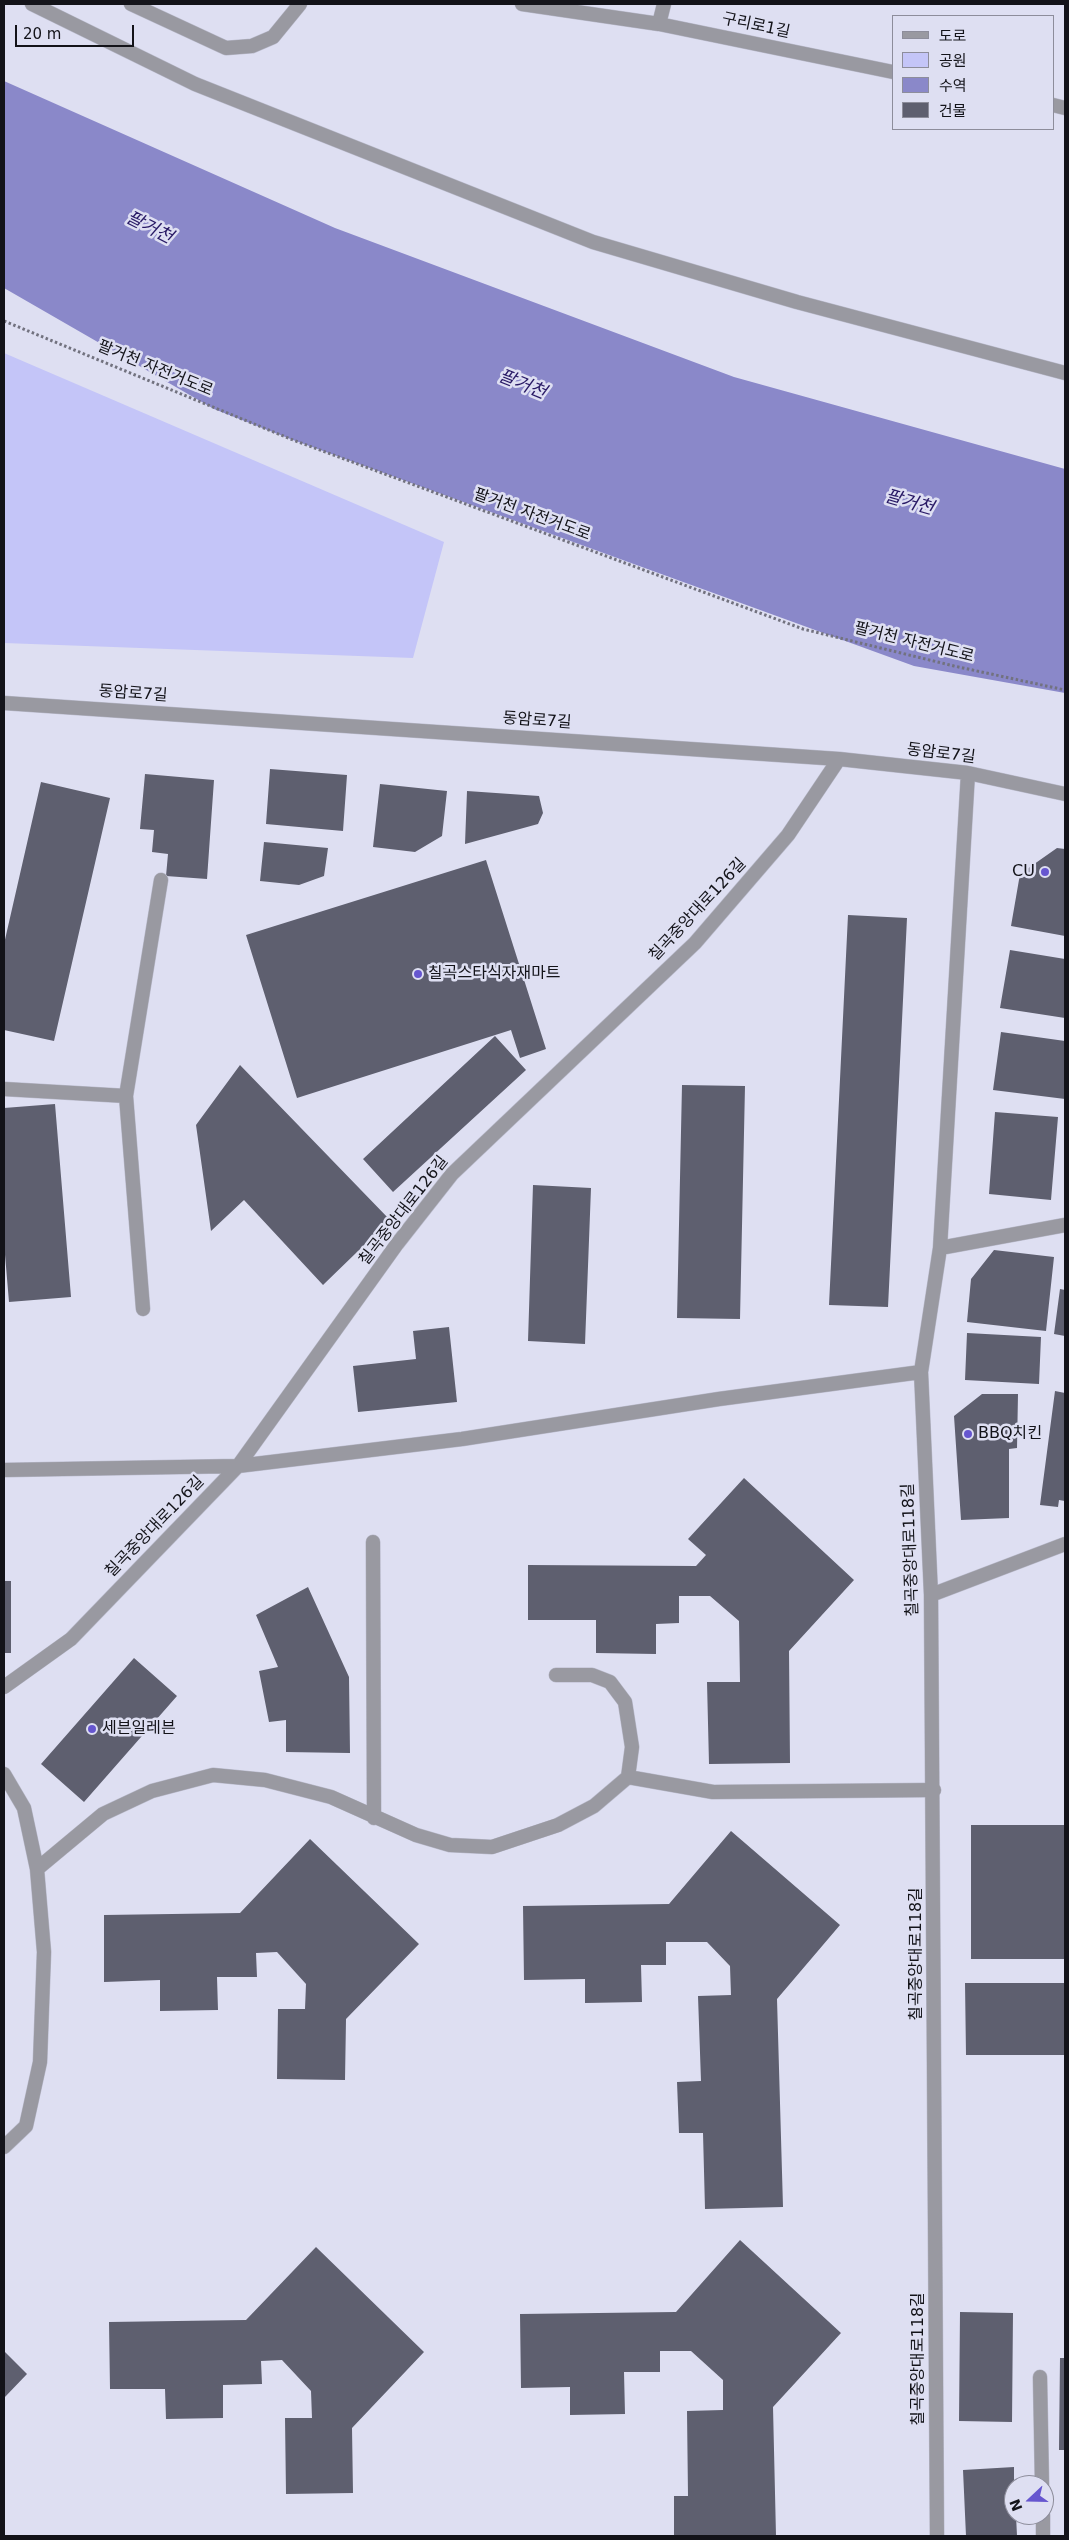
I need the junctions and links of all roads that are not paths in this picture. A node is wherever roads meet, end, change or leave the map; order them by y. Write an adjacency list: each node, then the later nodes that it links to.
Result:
1 (32, 4): 8 (street)
2 (131, 4): 3 (street)
3 (300, 4)
4 (522, 4): 6 (street, 구리로1길)
5 (664, 4): 6 (street)
6 (659, 24): 7 (street, 구리로1길)
7 (892, 72)
8 (1065, 373)
9 (4, 703): 10 (street, 동암로7길)
10 (838, 759): 11 (street, 동암로7길); 20 (street, 칠곡중앙대로126길)
11 (968, 773): 12 (street, 동암로7길); 17 (street, 칠곡중앙대로118길)
12 (1065, 794)
13 (161, 880): 15 (street)
14 (4, 1089): 15 (street)
15 (126, 1096): 18 (street)
16 (1065, 1225): 17 (street)
17 (940, 1248): 19 (street, 칠곡중앙대로118길)
18 (143, 1309)
19 (921, 1372): 20 (street); 24 (street, 칠곡중앙대로118길)
20 (238, 1466): 21 (street); 26 (street, 칠곡중앙대로126길)
21 (4, 1470)
22 (373, 1542): 30 (street)
23 (1065, 1544): 24 (street)
24 (931, 1595): 29 (street, 칠곡중앙대로118길)
25 (556, 1675): 28 (street)
26 (4, 1687)
27 (4, 1774): 31 (street)
28 (628, 1777): 29 (street); 30 (street)
29 (934, 1790): 35 (street, 칠곡중앙대로118길)
30 (374, 1818): 31 (street)
31 (37, 1869): 32 (street)
32 (4, 2147)
33 (1040, 2377): 34 (street)
34 (1042, 2475)
35 (937, 2536)

